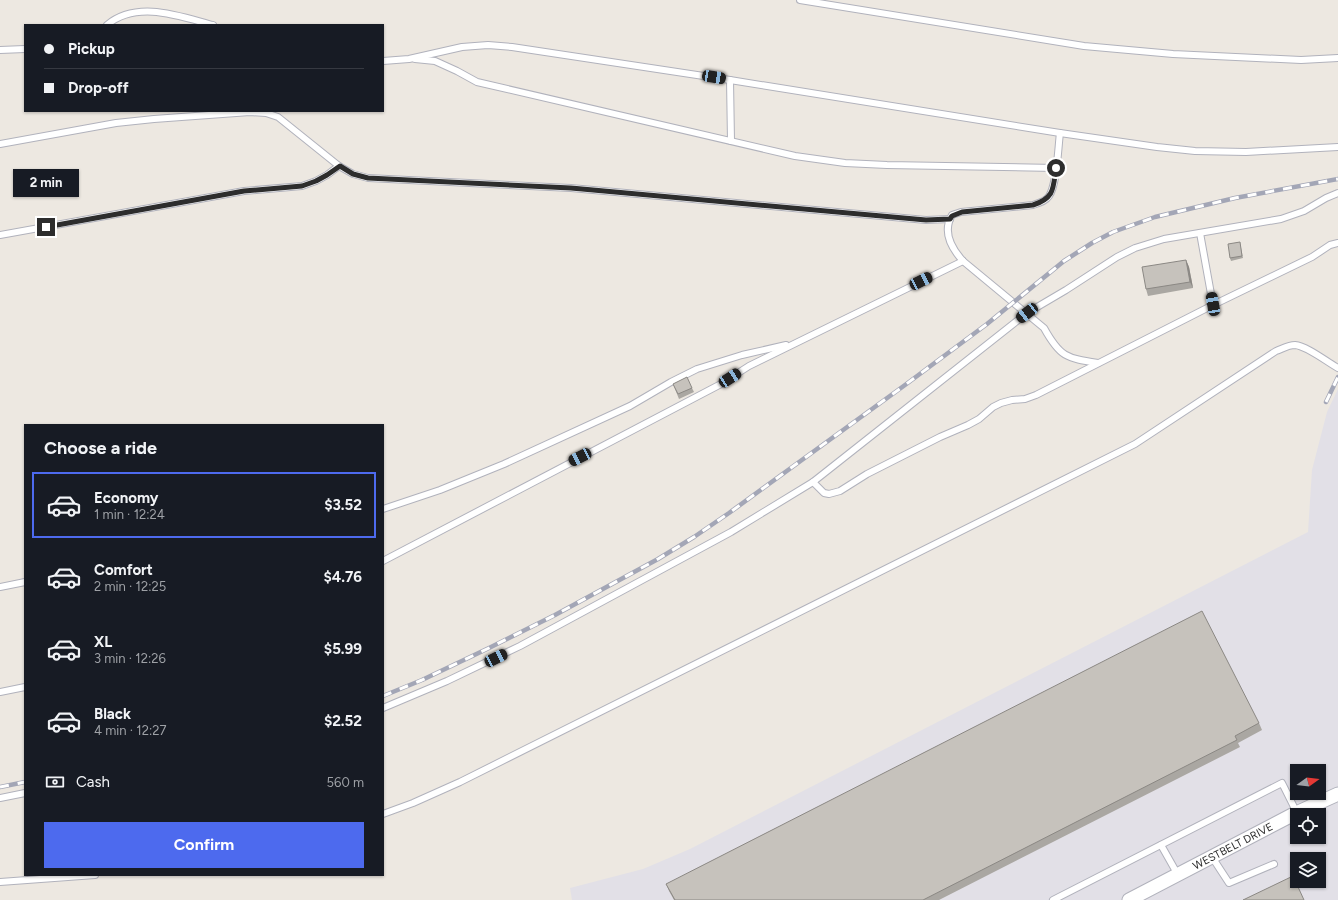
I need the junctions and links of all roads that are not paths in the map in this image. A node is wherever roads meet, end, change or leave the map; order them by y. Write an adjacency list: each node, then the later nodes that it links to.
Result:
1 (800, 0): 6 (lane)
2 (108, 24): 3 (lane)
3 (210, 24)
4 (24, 49): 5 (lane)
5 (0, 50)
6 (1338, 58)
7 (409, 59): 8 (lane); 9 (lane); 11 (lane)
8 (384, 61)
9 (730, 80): 10 (lane); 11 (lane)
10 (1060, 133): 13 (lane); 15 (lane)
11 (731, 141): 15 (lane)
12 (0, 144): 14 (lane)
13 (1338, 147)
14 (340, 166): 17 (lane); 19 (lane)
15 (1056, 168): 17 (lane)
16 (1338, 193): 18 (lane)
17 (950, 219): 21 (lane)
18 (1200, 232): 22 (lane); 23 (lane)
19 (0, 235)
20 (1338, 243): 22 (lane)
21 (962, 261): 23 (lane); 24 (lane)
22 (1213, 304): 25 (lane)
23 (1027, 313): 25 (lane); 27 (lane)
24 (798, 342): 28 (lane); 29 (lane)
25 (1098, 363): 27 (lane)
26 (1338, 368): 40 (lane)
27 (813, 482): 34 (lane)
28 (384, 509)
29 (384, 559)
30 (24, 582): 31 (lane)
31 (0, 587)
32 (24, 687): 33 (lane)
33 (0, 692)
34 (384, 708)
35 (24, 793): 37 (lane)
36 (1338, 794): 39 (street, WESTBELT DRIVE)
37 (0, 798)
38 (1295, 808): 42 (lane)
39 (1309, 808)
40 (384, 814)
41 (1290, 817): 43 (street, WESTBELT DRIVE)
42 (1161, 845): 45 (lane); 48 (lane)
43 (1212, 857): 44 (lane); 45 (street, WESTBELT DRIVE)
44 (1274, 864)
45 (1178, 875): 49 (street, WESTBELT DRIVE)
46 (81, 876): 47 (lane)
47 (0, 882)
48 (1053, 900)
49 (1129, 900)

